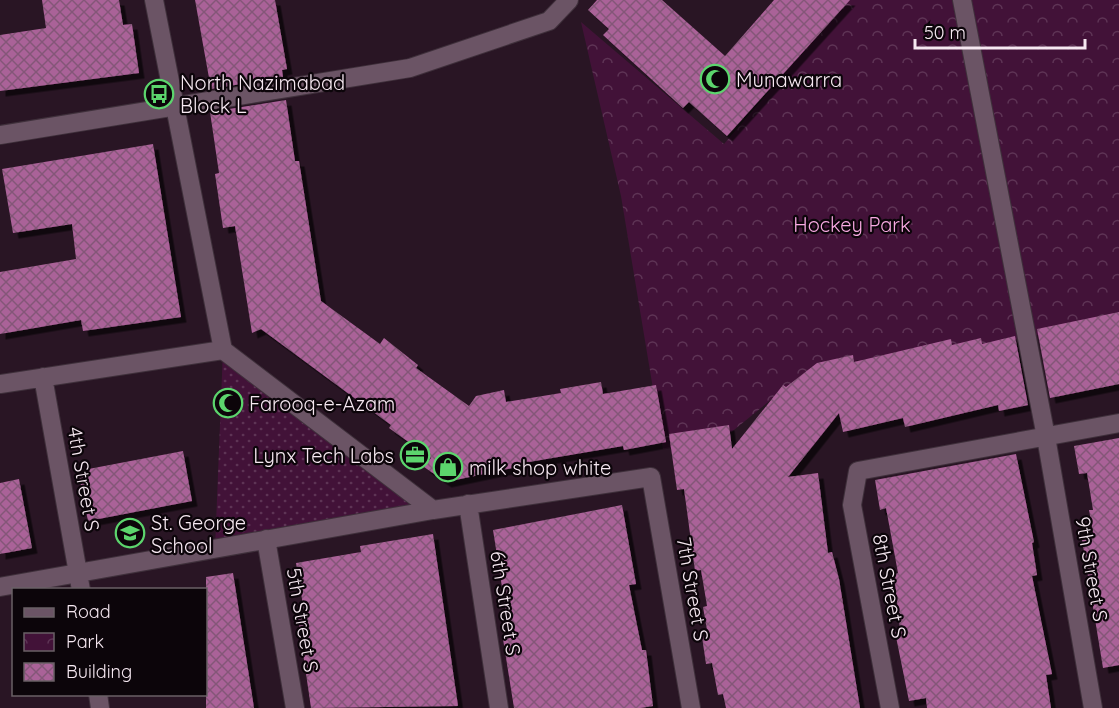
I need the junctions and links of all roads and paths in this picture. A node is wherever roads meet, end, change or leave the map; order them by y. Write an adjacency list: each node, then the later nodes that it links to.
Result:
1 (154, 0): 4 (street)
2 (569, 0): 4 (street)
3 (962, 0): 10 (street, 9th Street S)
4 (173, 105): 5 (street); 6 (street)
5 (0, 135)
6 (223, 350): 7 (street); 12 (street)
7 (43, 377): 8 (street); 14 (street, 4th Street S)
8 (0, 384)
9 (1119, 423): 10 (street)
10 (1046, 437): 19 (street, 8th Street S); 20 (street, 9th Street S)
11 (468, 504): 12 (street); 17 (street, 6th Street S); 18 (street, 7th Street S)
12 (433, 510): 13 (street)
13 (266, 539): 14 (street); 16 (street, 5th Street S)
14 (80, 581): 15 (street)
15 (0, 587)
16 (295, 708)
17 (499, 708)
18 (692, 708)
19 (890, 708)
20 (1093, 708)

